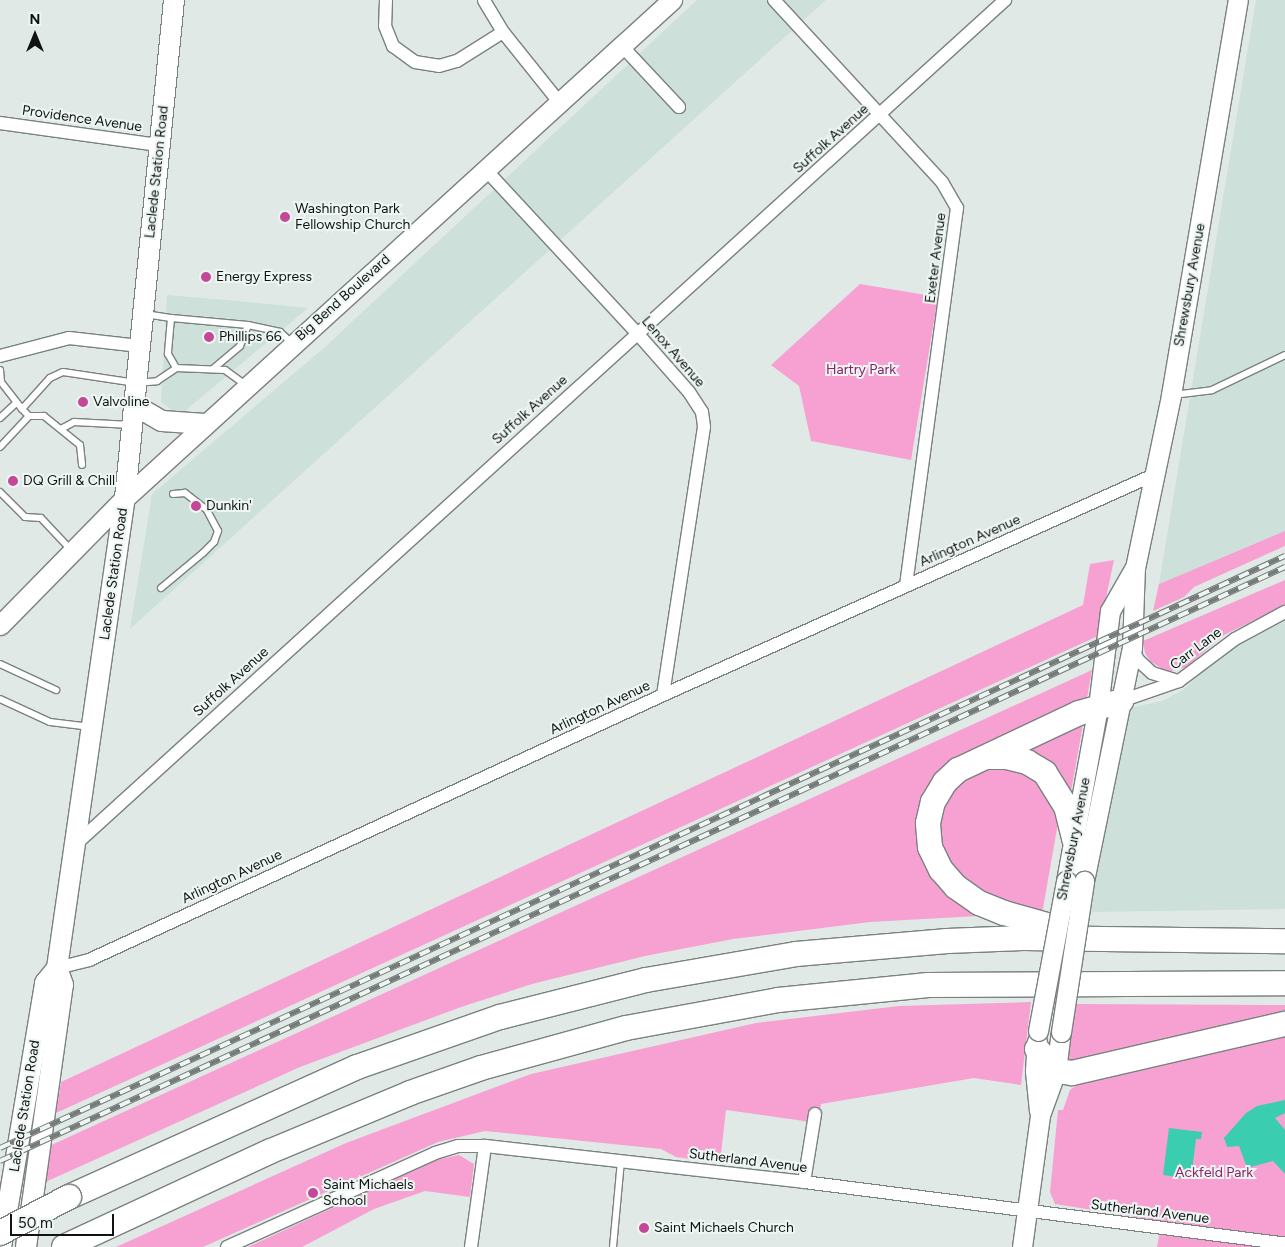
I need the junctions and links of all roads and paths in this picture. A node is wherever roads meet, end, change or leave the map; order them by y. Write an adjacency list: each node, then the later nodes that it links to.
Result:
1 (174, 0): 14 (main road, Laclede Station Road)
2 (386, 0): 8 (street)
3 (484, 0): 8 (street)
4 (672, 0): 9 (main road, Big Bend Boulevard)
5 (774, 0): 12 (street, Exeter Avenue)
6 (1005, 0): 12 (street, Suffolk Avenue)
7 (1238, 0): 29 (main road, Shrewsbury Avenue)
8 (503, 32): 10 (street)
9 (622, 46): 10 (main road, Big Bend Boulevard); 11 (street)
10 (559, 102): 15 (main road, Big Bend Boulevard)
11 (679, 107)
12 (879, 116): 19 (street, Suffolk Avenue); 46 (street, Exeter Avenue)
13 (0, 123): 14 (street, Providence Avenue)
14 (159, 145): 16 (main road, Laclede Station Road)
15 (485, 169): 19 (street, Lenox Avenue); 20 (main road, Big Bend Boulevard)
16 (143, 314): 17 (lane); 21 (main road, Laclede Station Road)
17 (171, 318): 18 (lane); 24 (lane)
18 (248, 325): 20 (lane); 25 (lane)
19 (637, 333): 54 (street, Lenox Avenue); 61 (street, Suffolk Avenue)
20 (293, 344): 28 (main road, Big Bend Boulevard)
21 (140, 346): 23 (street); 27 (main road, Laclede Station Road)
22 (1285, 355): 29 (lane)
23 (0, 356)
24 (176, 368): 25 (lane); 27 (lane)
25 (214, 368): 28 (lane)
26 (0, 370): 30 (lane)
27 (136, 383): 31 (main road, Laclede Station Road); 32 (lane)
28 (247, 386): 35 (main road, Big Bend Boulevard)
29 (1171, 395): 40 (main road, Shrewsbury Avenue)
30 (16, 403): 32 (lane); 34 (lane)
31 (134, 405): 35 (main road); 36 (main road, Laclede Station Road)
32 (22, 409): 33 (lane)
33 (29, 416): 37 (lane); 38 (lane)
34 (0, 418)
35 (205, 424): 43 (main road, Big Bend Boulevard)
36 (132, 425): 37 (lane); 43 (main road, Laclede Station Road)
37 (62, 430): 39 (lane)
38 (0, 447)
39 (82, 466)
40 (1156, 474): 45 (main road, Shrewsbury Avenue); 46 (street, Arlington Avenue)
41 (0, 492): 44 (lane)
42 (173, 494): 47 (lane)
43 (125, 498): 44 (main road, Big Bend Boulevard); 58 (main road, Laclede Station Road)
44 (72, 552): 49 (main road, Big Bend Boulevard)
45 (1135, 568): 50 (main road, Shrewsbury Avenue); 57 (main road, Shrewsbury Avenue)
46 (906, 586): 54 (street, Arlington Avenue)
47 (161, 588)
48 (1285, 612): 52 (street, Carr Lane)
49 (0, 625)
50 (1132, 648): 52 (street); 56 (main road, Shrewsbury Avenue)
51 (0, 664): 53 (lane)
52 (1179, 681): 56 (street, Carr Lane)
53 (56, 690)
54 (663, 696): 65 (street, Arlington Avenue)
55 (0, 699): 58 (lane)
56 (1121, 700): 57 (highway); 62 (main road, Shrewsbury Avenue)
57 (1098, 707): 59 (highway); 60 (main road, Shrewsbury Avenue)
58 (93, 727): 61 (main road, Laclede Station Road)
59 (984, 758): 60 (highway); 63 (highway)
60 (1074, 840): 62 (main road, Shrewsbury Avenue)
61 (77, 843): 65 (main road, Laclede Station Road)
62 (1075, 881): 68 (main road, Shrewsbury Avenue, bridge); 69 (main road, Shrewsbury Avenue, bridge)
63 (1098, 939): 64 (highway); 76 (highway, bridge)
64 (1285, 940)
65 (57, 968): 78 (main road, Laclede Station Road); 79 (main road, Laclede Station Road)
66 (1285, 983): 80 (highway)
67 (1285, 1024): 69 (highway)
68 (1037, 1040): 69 (highway); 71 (main road, Shrewsbury Avenue)
69 (1056, 1072): 71 (main road, Shrewsbury Avenue)
70 (815, 1114): 74 (street)
71 (1040, 1115): 75 (main road, Shrewsbury Avenue)
72 (484, 1146): 73 (street, Sutherland Avenue); 81 (street, Sutherland Avenue); 82 (street)
73 (621, 1161): 74 (street, Sutherland Avenue); 83 (lane)
74 (804, 1182): 75 (street, Sutherland Avenue)
75 (1027, 1212): 77 (street, Sutherland Avenue); 84 (main road, Shrewsbury Avenue)
76 (0, 1233)
77 (1285, 1244)
78 (1, 1247)
79 (26, 1247)
80 (64, 1247)
81 (227, 1247)
82 (471, 1247)
83 (613, 1247)
84 (1022, 1247)

